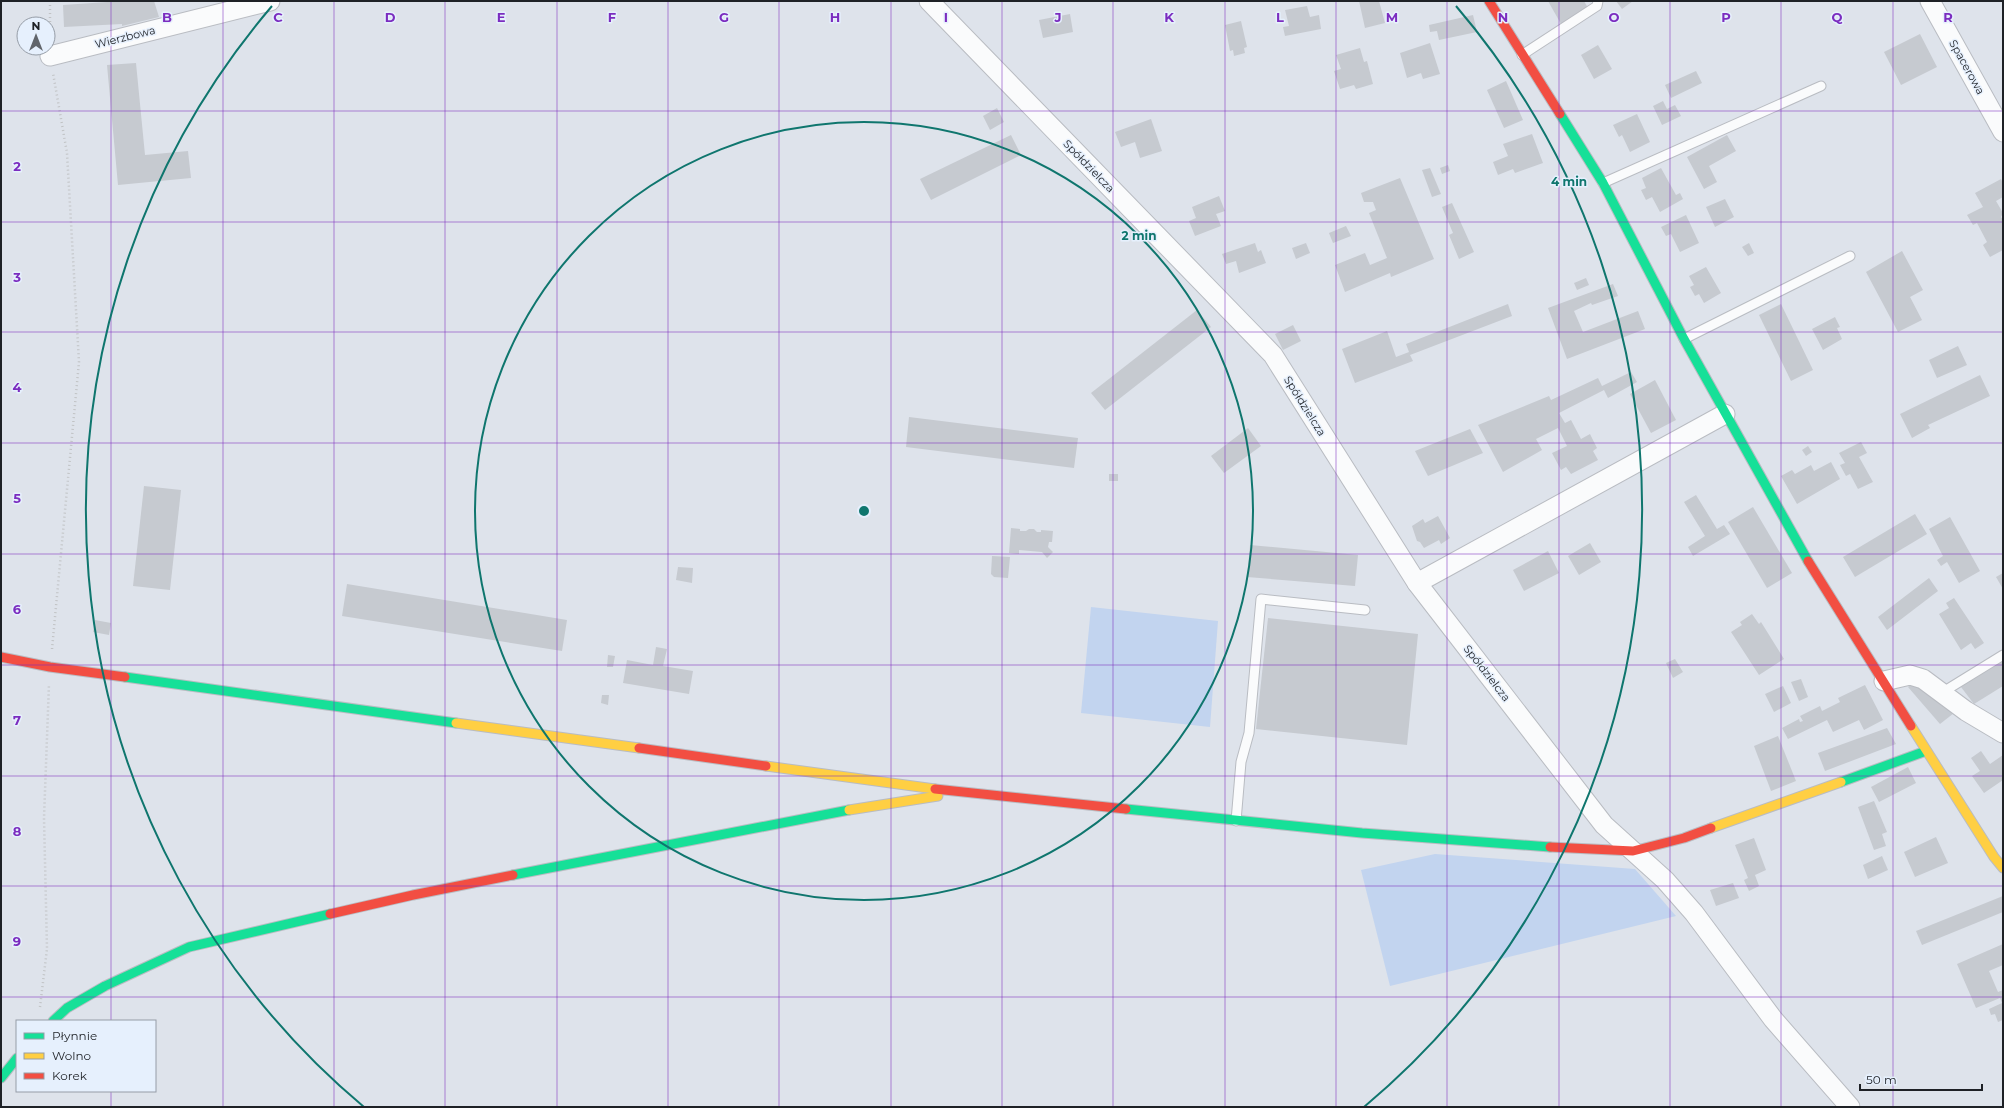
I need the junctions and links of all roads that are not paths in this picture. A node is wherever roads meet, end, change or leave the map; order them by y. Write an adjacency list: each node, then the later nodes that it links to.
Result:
1 (270, 1): 6 (street, Wierzbowa)
2 (929, 1): 14 (street, Spółdzielcza)
3 (1489, 1): 7 (main road)
4 (1598, 1): 7 (lane)
5 (1930, 1): 9 (street, Spacerowa)
6 (56, 54)
7 (1522, 54): 10 (main road)
8 (1821, 86): 10 (lane)
9 (2003, 132)
10 (1603, 183): 12 (main road)
11 (1850, 256): 12 (lane)
12 (1684, 339): 13 (main road)
13 (1726, 414): 14 (street); 18 (main road)
14 (1418, 582): 28 (street, Spółdzielcza)
15 (1365, 610): 27 (lane)
16 (2003, 655): 19 (lane)
17 (1, 657): 22 (main road)
18 (1884, 681): 19 (street); 21 (main road)
19 (1943, 692): 20 (street)
20 (2003, 733)
21 (1926, 751): 28 (main road); 29 (main road)
22 (837, 775): 23 (main road); 24 (main road)
23 (841, 786)
24 (963, 793): 26 (main road); 27 (main road)
25 (837, 804): 26 (main road)
26 (827, 812): 30 (main road)
27 (1236, 821): 28 (main road)
28 (1633, 851): 33 (street, Spółdzielcza)
29 (2003, 868)
30 (54, 1020)
31 (16, 1059): 32 (main road)
32 (1, 1078)
33 (1850, 1107)

